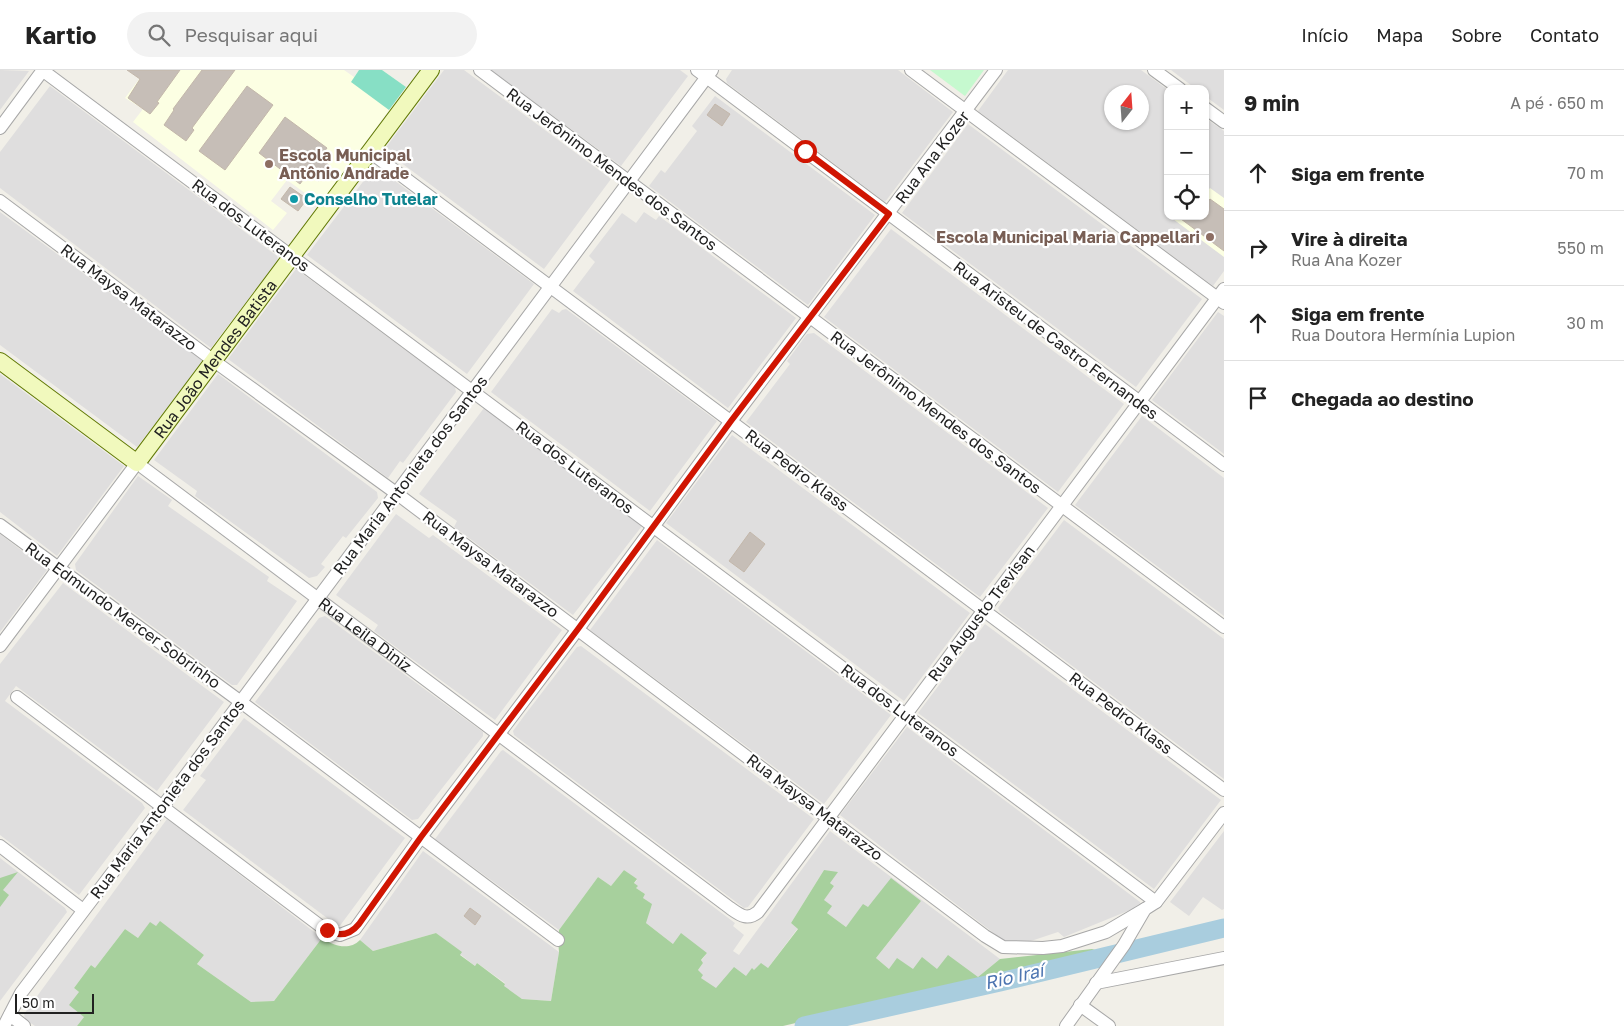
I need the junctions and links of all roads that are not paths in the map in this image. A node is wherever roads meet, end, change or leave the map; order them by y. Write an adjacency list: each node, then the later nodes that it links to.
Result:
1 (42, 70): 12 (street); 17 (street, Rua dos Luteranos)
2 (431, 70): 13 (street, Rua João Mendes Batista)
3 (480, 70): 14 (street, Rua Jerônimo Mendes dos Santos)
4 (911, 70): 9 (street)
5 (996, 70): 9 (street, Rua Ana Kozer)
6 (1154, 70): 8 (street)
7 (705, 72): 14 (street, Rua Maria Antonieta dos Santos); 16 (street, Rua Aristeu de Castro Fernandes)
8 (1175, 85)
9 (966, 111): 16 (street, Rua Ana Kozer); 19 (street)
10 (1209, 111): 11 (street)
11 (1224, 122)
12 (0, 128)
13 (370, 152): 17 (street, Rua João Mendes Batista); 18 (street, Rua Pedro Klass)
14 (628, 181): 18 (street, Rua Maria Antonieta dos Santos); 20 (street, Rua Jerônimo Mendes dos Santos)
15 (0, 201): 22 (street, Rua Maysa Matarazzo)
16 (889, 214): 20 (street, Rua Ana Kozer); 24 (street, Rua Aristeu de Castro Fernandes)
17 (292, 256): 22 (street, Rua João Mendes Batista); 23 (street, Rua dos Luteranos)
18 (550, 286): 23 (street, Rua Maria Antonieta dos Santos); 25 (street, Rua Pedro Klass)
19 (1222, 297): 24 (street, Rua Augusto Trevisan)
20 (810, 318): 25 (street, Rua Ana Kozer); 29 (street, Rua Jerônimo Mendes dos Santos)
21 (0, 361): 26 (street, Rua Leila Diniz)
22 (214, 361): 26 (street, Rua João Mendes Batista); 28 (street, Rua Maysa Matarazzo)
23 (473, 391): 28 (street, Rua Maria Antonieta dos Santos); 31 (street, Rua dos Luteranos)
24 (1140, 402): 27 (street, Rua Aristeu de Castro Fernandes); 29 (street, Rua Augusto Trevisan)
25 (731, 421): 31 (street, Rua Ana Kozer); 34 (street, Rua Pedro Klass)
26 (137, 463): 32 (street, Rua João Mendes Batista); 33 (street, Rua Leila Diniz)
27 (1224, 465)
28 (396, 493): 33 (street, Rua Maria Antonieta dos Santos); 36 (street, Rua Maysa Matarazzo)
29 (1061, 506): 34 (street, Rua Augusto Trevisan); 35 (street, Rua Jerônimo Mendes dos Santos)
30 (0, 525): 32 (street, Rua Edmundo Mercer Sobrinho)
31 (654, 526): 36 (street, Rua Ana Kozer); 40 (street, Rua dos Luteranos)
32 (58, 568): 37 (street, Rua João Mendes Batista); 39 (street, Rua Edmundo Mercer Sobrinho)
33 (319, 598): 39 (street, Rua Maria Antonieta dos Santos); 41 (street, Rua Leila Diniz)
34 (984, 610): 40 (street, Rua Augusto Trevisan); 42 (street, Rua Pedro Klass)
35 (1224, 627)
36 (578, 629): 41 (street, Rua Ana Kozer); 45 (street, Rua Maysa Matarazzo)
37 (0, 646)
38 (17, 697): 43 (street)
39 (241, 702): 43 (street, Rua Maria Antonieta dos Santos); 46 (street, Rua Edmundo Mercer Sobrinho)
40 (905, 714): 45 (street, Rua Augusto Trevisan); 48 (street, Rua dos Luteranos)
41 (498, 734): 46 (street, Rua Ana Kozer); 49 (street, Rua Leila Diniz)
42 (1224, 790)
43 (163, 806): 46 (street, Rua Ana Kozer); 50 (street, Rua Maria Antonieta dos Santos)
44 (1224, 813): 48 (street)
45 (828, 818): 48 (street, Rua Maysa Matarazzo); 49 (street, Rua Augusto Trevisan)
46 (421, 837): 51 (street, Rua Edmundo Mercer Sobrinho)
47 (0, 846): 50 (street)
48 (1151, 905): 53 (street)
49 (730, 908)
50 (83, 910): 55 (street, Rua Maria Antonieta dos Santos)
51 (558, 940)
52 (1224, 958): 53 (street)
53 (1096, 983): 54 (street)
54 (1080, 1005): 57 (street); 58 (street)
55 (7, 1020): 56 (street)
56 (24, 1026)
57 (1066, 1026)
58 (1109, 1026)

